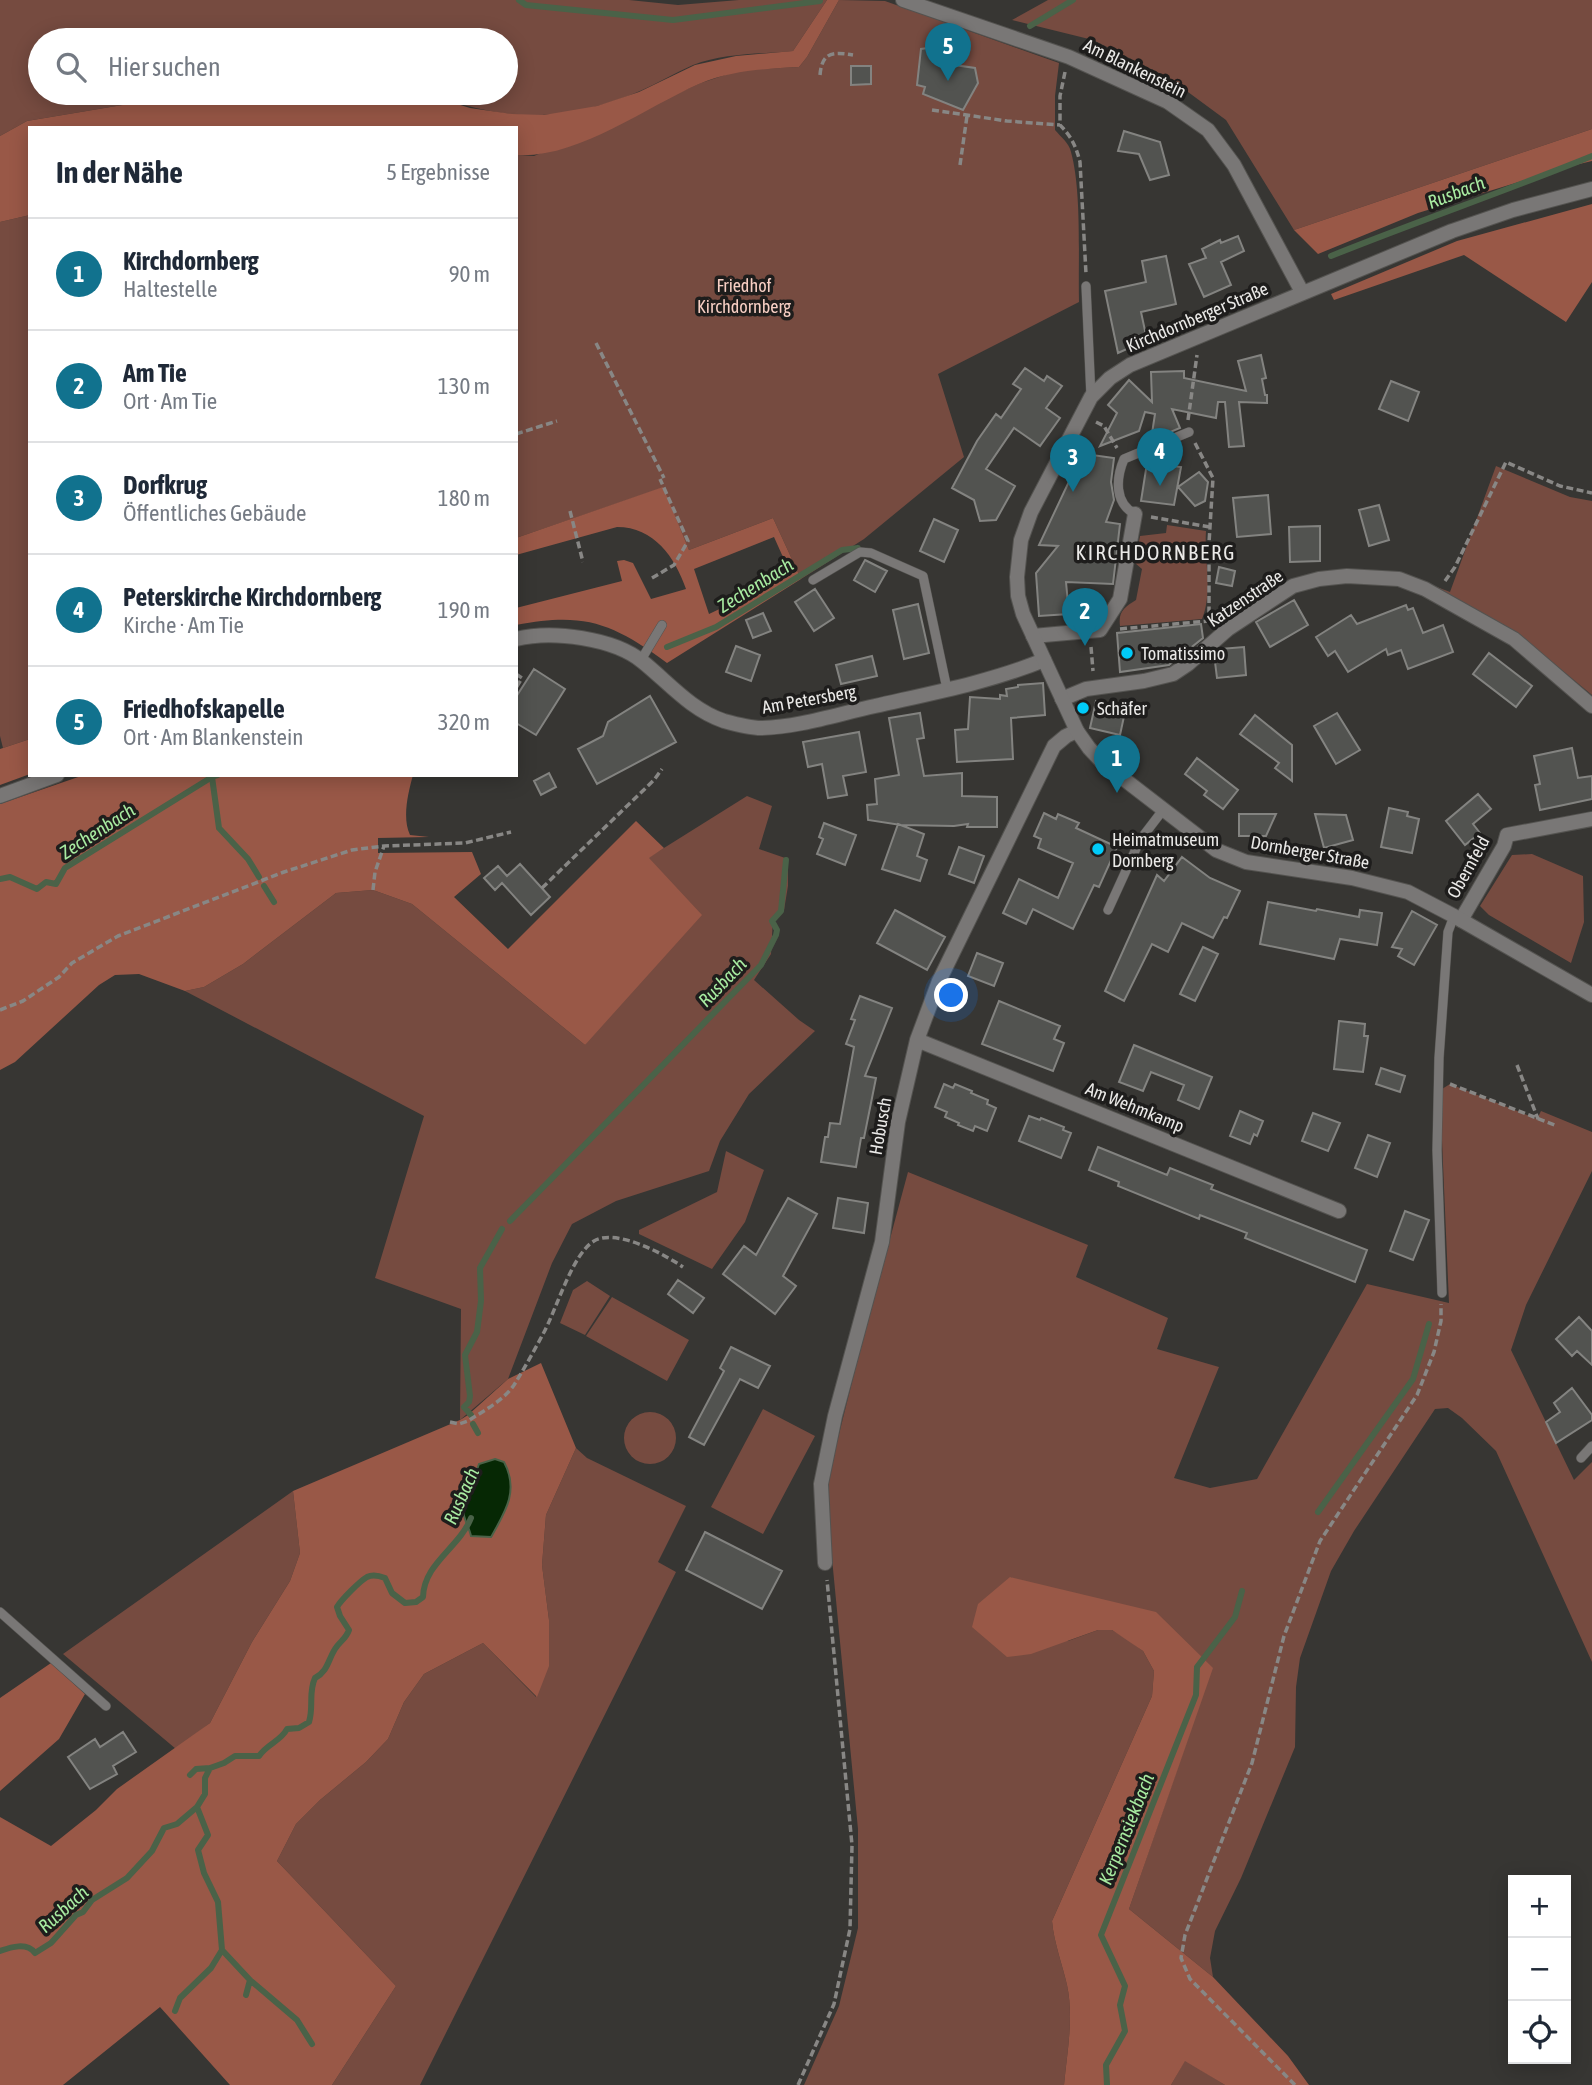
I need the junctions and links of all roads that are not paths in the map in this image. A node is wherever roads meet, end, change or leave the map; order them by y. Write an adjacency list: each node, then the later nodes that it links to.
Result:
1 (904, 0): 4 (street, Am Blankenstein)
2 (1592, 189): 4 (street, Kirchdornberger Straße)
3 (1086, 286): 5 (lane)
4 (1302, 292): 5 (street, Kirchdornberger Straße)
5 (1091, 397): 10 (street, Kirchdornberger Straße)
6 (1189, 432): 7 (lane)
7 (1135, 514): 10 (street)
8 (813, 580): 14 (lane)
9 (662, 625): 12 (lane)
10 (1033, 636): 13 (street, Kirchdornberger Straße)
11 (518, 639): 12 (street, Am Petersberg)
12 (641, 660): 14 (street, Am Petersberg)
13 (1044, 660): 14 (street, Am Petersberg); 15 (street, Dornberger Straße)
14 (947, 689)
15 (1062, 699): 16 (street, Katzenstraße); 17 (street, Dornberger Straße)
16 (1592, 706)
17 (1077, 731): 20 (street, Dornberger Straße); 25 (street, Hobusch)
18 (52, 777): 19 (street)
19 (0, 796)
20 (1163, 810): 22 (lane); 23 (street, Dornberger Straße)
21 (1592, 819): 23 (street, Obernfeld)
22 (1108, 910)
23 (1458, 918): 24 (street, Dornberger Straße); 27 (lane)
24 (1592, 995)
25 (917, 1040): 26 (street, Am Wehmkamp); 30 (street, Hobusch)
26 (1339, 1210)
27 (1442, 1293)
28 (1592, 1446): 29 (lane)
29 (1581, 1458)
30 (825, 1563)
31 (0, 1612): 32 (lane)
32 (106, 1706)

